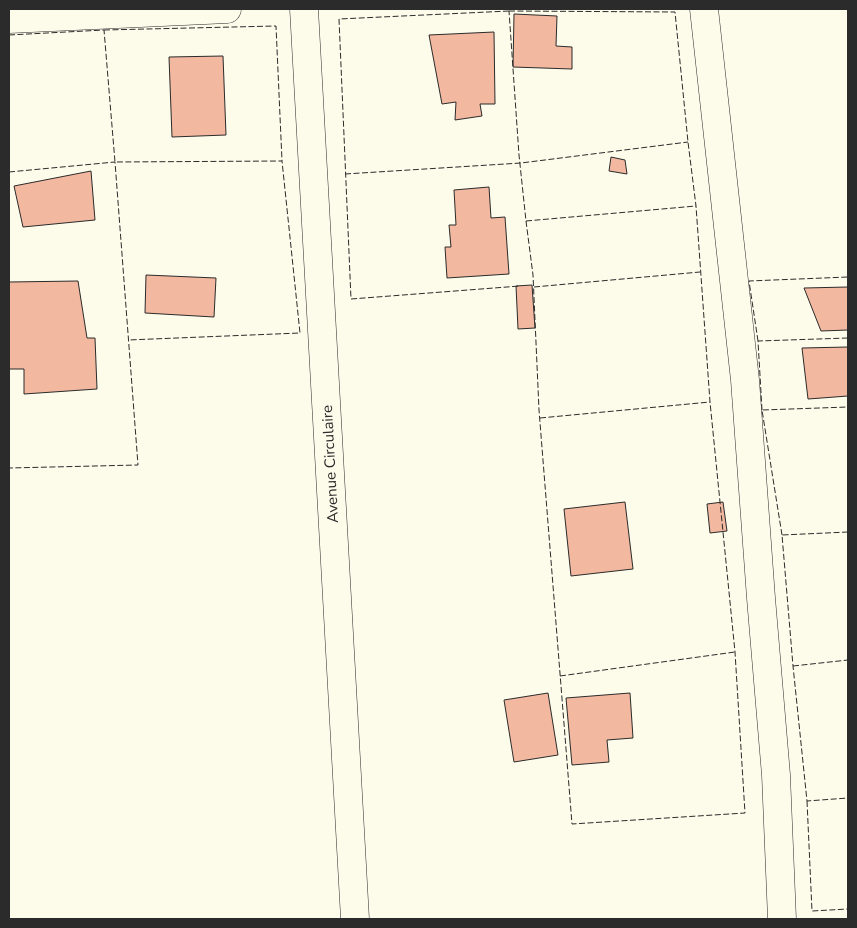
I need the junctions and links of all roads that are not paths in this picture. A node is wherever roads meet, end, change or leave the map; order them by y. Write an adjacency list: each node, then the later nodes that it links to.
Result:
1 (227, 9): 4 (street)
2 (304, 9): 5 (street, Avenue Circulaire)
3 (704, 9): 6 (street)
4 (9, 19)
5 (355, 919)
6 (782, 919)

